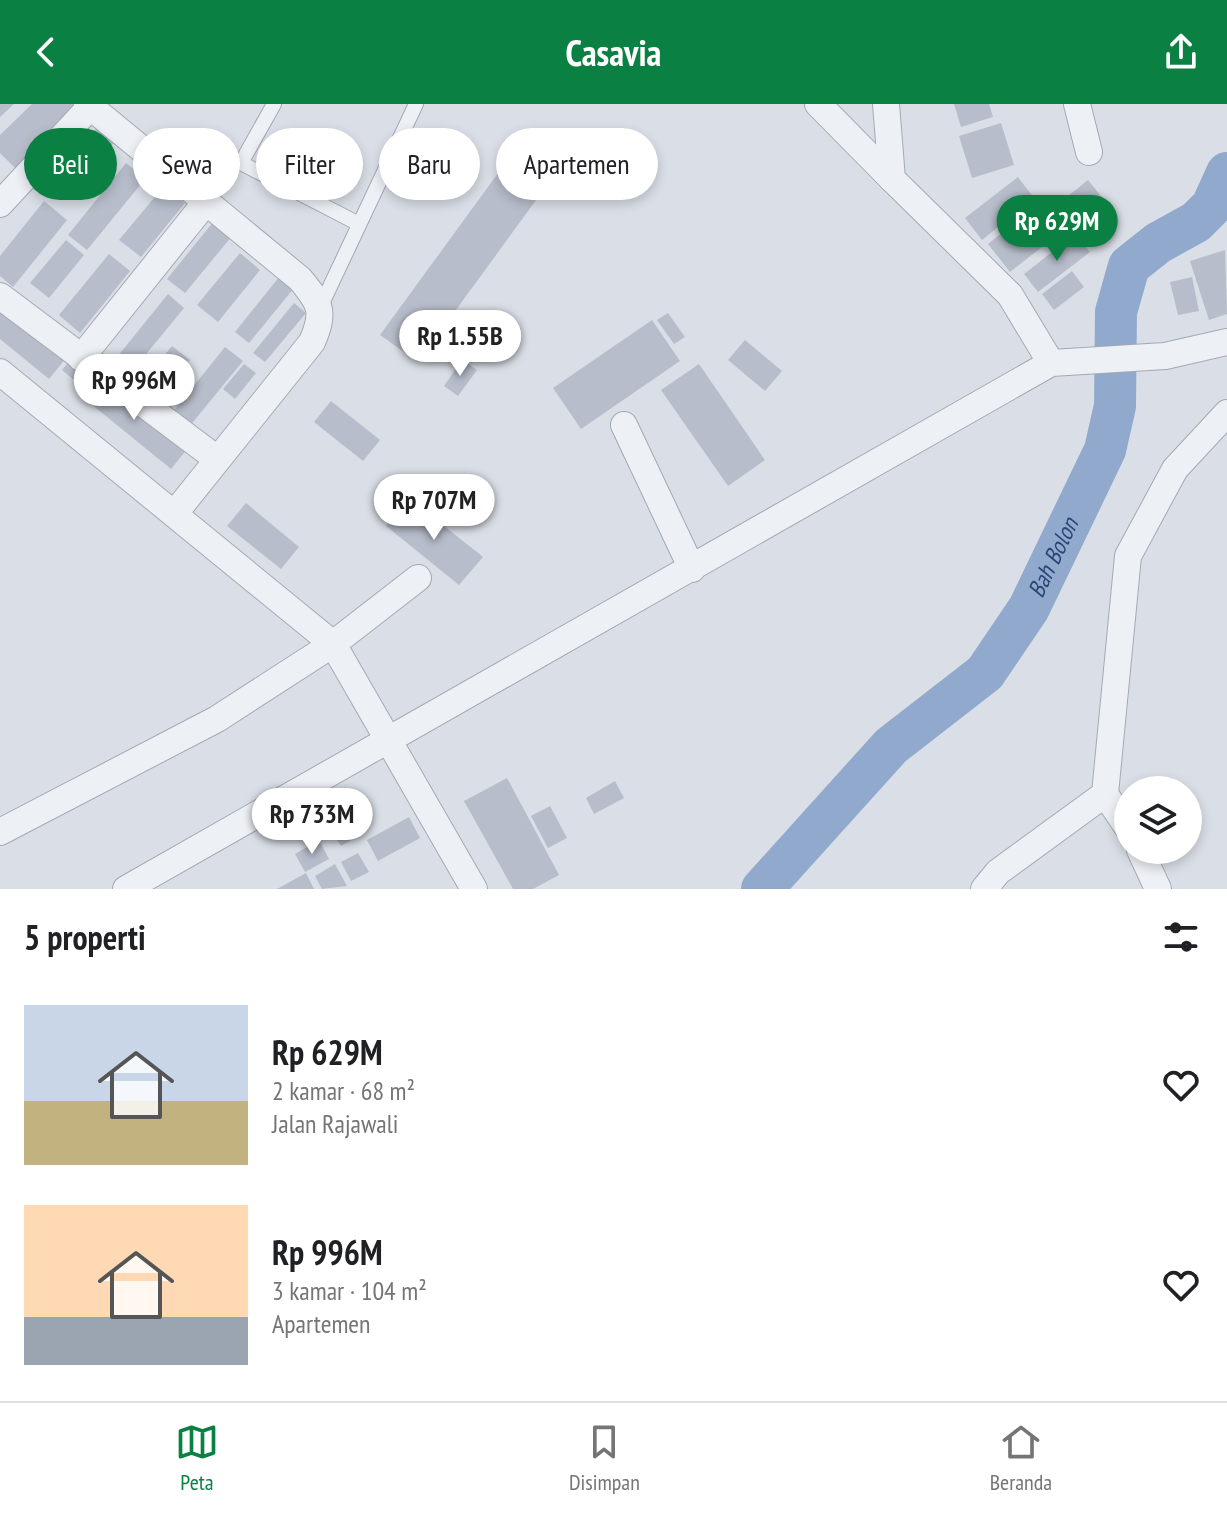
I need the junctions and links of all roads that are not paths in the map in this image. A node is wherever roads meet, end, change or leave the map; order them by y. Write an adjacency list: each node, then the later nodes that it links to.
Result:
1 (274, 104): 11 (lane)
2 (416, 104): 11 (lane)
3 (818, 104): 8 (street)
4 (886, 104): 8 (street)
5 (1077, 104): 7 (street)
6 (88, 106): 9 (street); 10 (street)
7 (1089, 152)
8 (892, 179): 16 (street)
9 (206, 202): 13 (street); 15 (street)
10 (0, 204)
11 (359, 224): 13 (lane)
12 (0, 296): 15 (street)
13 (319, 310): 20 (street)
14 (1227, 342): 16 (street)
15 (81, 358): 20 (street)
16 (1051, 363): 22 (street)
17 (0, 372): 21 (street)
18 (624, 425): 22 (street)
19 (1223, 427): 26 (street)
20 (217, 459): 21 (street)
21 (175, 513): 24 (street)
22 (692, 569): 25 (street)
23 (418, 578): 24 (street)
24 (333, 644): 25 (street); 28 (street)
25 (390, 739): 30 (street); 31 (street)
26 (1105, 794): 27 (street); 32 (street)
27 (1114, 807)
28 (0, 832)
29 (1146, 864): 33 (street)
30 (126, 889)
31 (474, 889)
32 (984, 889)
33 (1158, 889)

